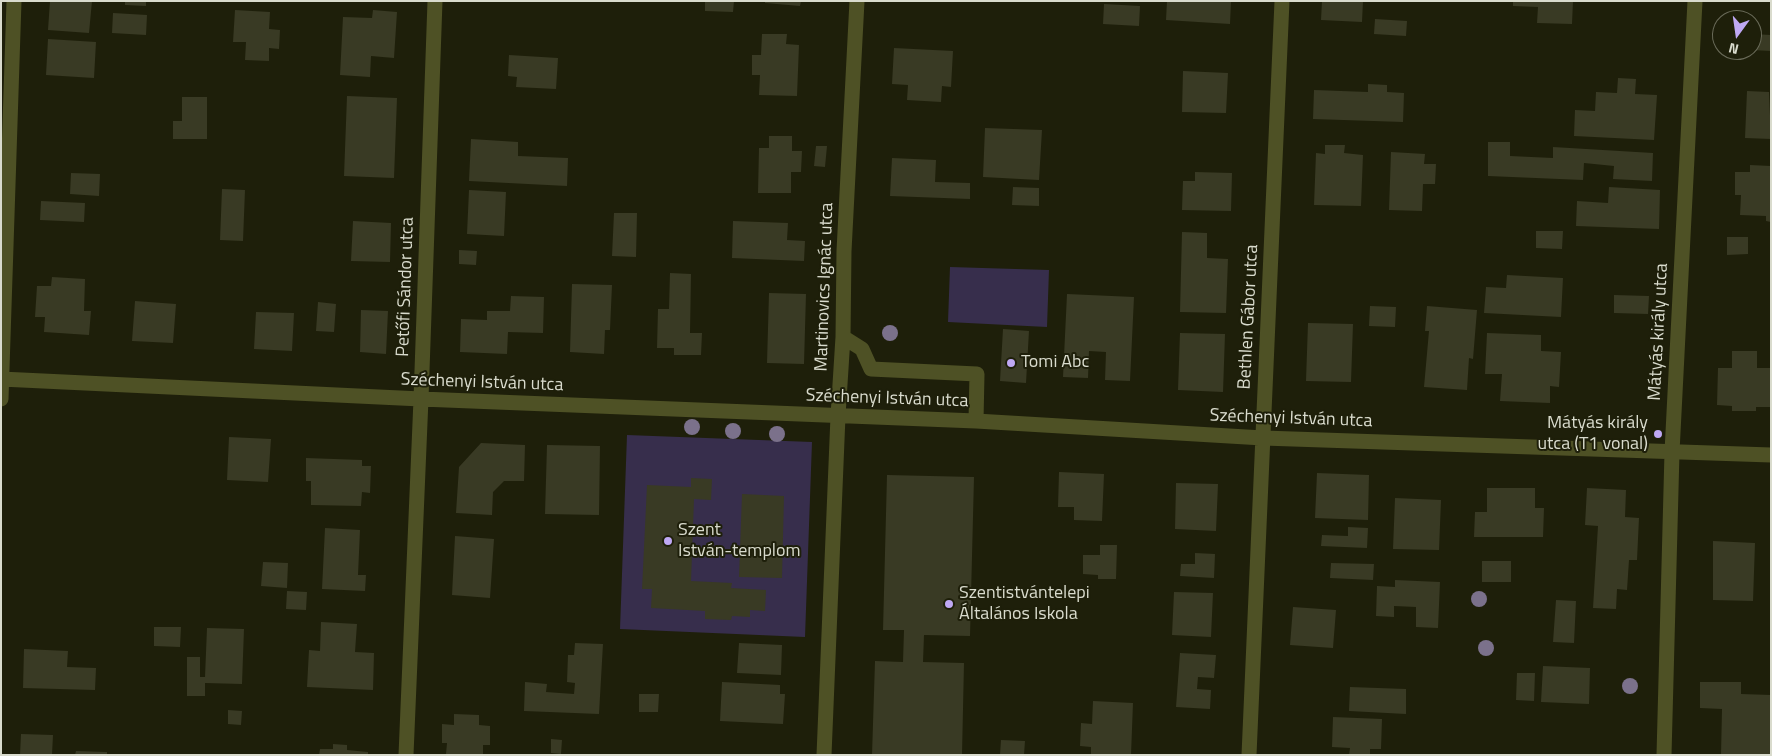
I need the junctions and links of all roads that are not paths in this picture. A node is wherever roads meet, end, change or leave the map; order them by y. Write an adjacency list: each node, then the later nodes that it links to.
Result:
1 (14, 1): 7 (street)
2 (435, 1): 9 (street, Petőfi Sándor utca)
3 (857, 1): 6 (street, Martinovics Ignác utca)
4 (1282, 1): 12 (street, Bethlen Gábor utca)
5 (1695, 1): 13 (street, Mátyás király utca)
6 (843, 338): 10 (street, Martinovics Ignác utca); 11 (street)
7 (2, 379): 8 (street); 9 (street, Széchenyi István utca)
8 (1, 399)
9 (421, 399): 10 (street, Széchenyi István utca); 15 (street, Petőfi Sándor utca)
10 (838, 416): 11 (street, Széchenyi István utca); 16 (street, Martinovics Ignác utca)
11 (976, 421): 12 (street, Széchenyi István utca)
12 (1262, 438): 13 (street, Széchenyi István utca); 17 (street, Bethlen Gábor utca)
13 (1672, 452): 14 (street, Széchenyi István utca); 18 (street, Mátyás király utca)
14 (1771, 455)
15 (406, 755)
16 (824, 755)
17 (1249, 755)
18 (1664, 755)

